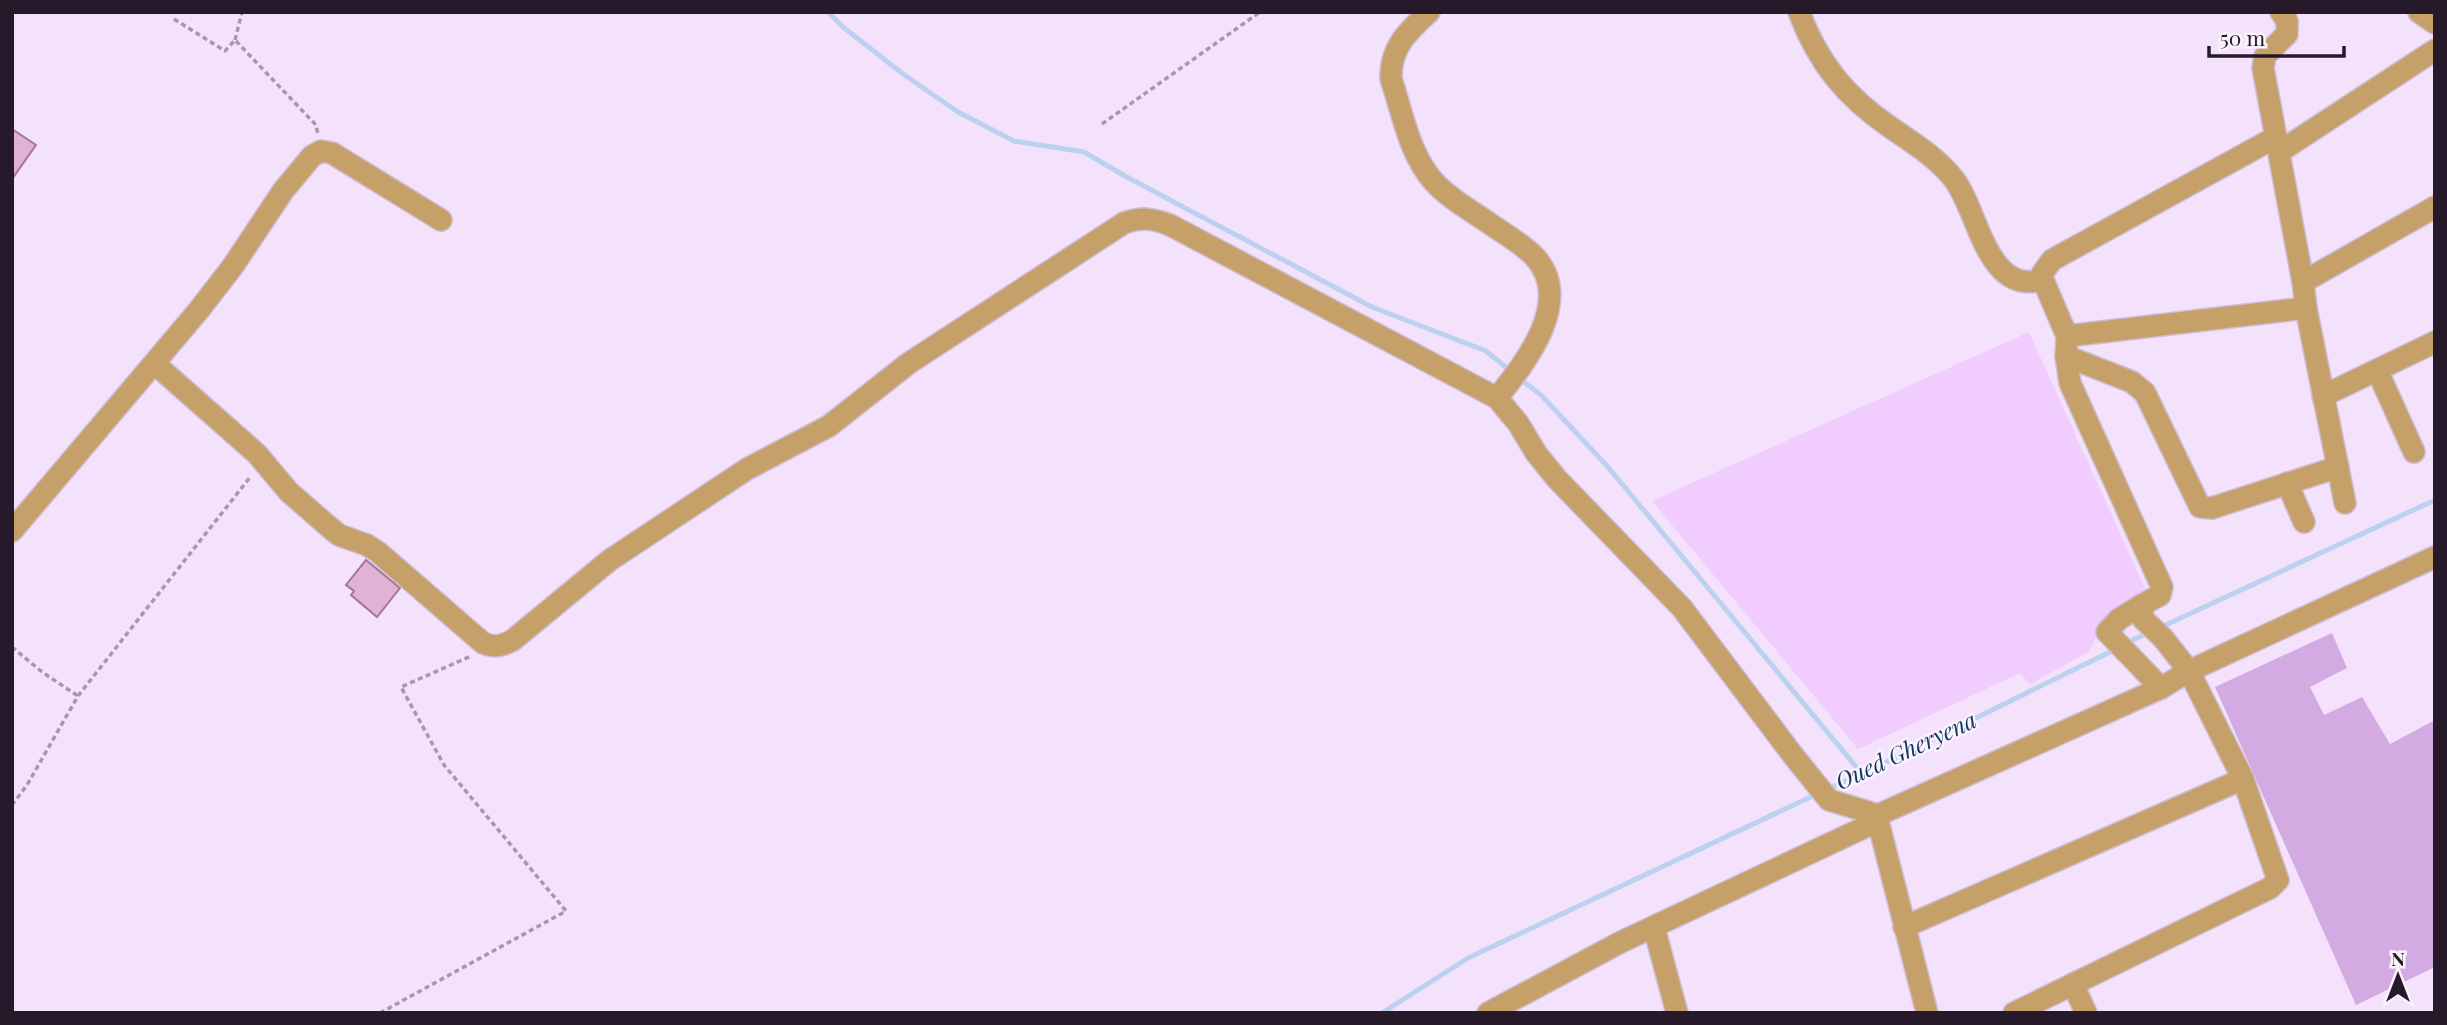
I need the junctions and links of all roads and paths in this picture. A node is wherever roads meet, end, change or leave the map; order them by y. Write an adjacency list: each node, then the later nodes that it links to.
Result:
1 (242, 12): 9 (path)
2 (1260, 12): 11 (path)
3 (1429, 12): 24 (street)
4 (1799, 12): 16 (street)
5 (2281, 12): 12 (street)
6 (2419, 12): 8 (street)
7 (174, 19): 9 (path)
8 (2435, 23)
9 (235, 40): 13 (path)
10 (2435, 50): 12 (street)
11 (1102, 124)
12 (2277, 144): 16 (street); 17 (street)
13 (321, 151): 15 (street); 21 (street)
14 (2435, 208): 17 (street)
15 (441, 220)
16 (2043, 280): 20 (street)
17 (2303, 282): 18 (street)
18 (2306, 308): 20 (street); 23 (street)
19 (2435, 342): 22 (street)
20 (2066, 346): 28 (street); 33 (street)
21 (155, 364): 26 (street); 31 (street)
22 (2376, 370): 23 (street); 25 (street)
23 (2323, 396): 27 (street)
24 (1497, 398): 35 (street); 41 (street)
25 (2414, 452)
26 (265, 465): 35 (street); 38 (path)
27 (2338, 467): 28 (street); 29 (street)
28 (2287, 483): 30 (street)
29 (2345, 503)
30 (2304, 522)
31 (12, 531)
32 (2435, 557): 36 (street)
33 (2142, 612): 36 (street); 37 (street)
34 (12, 647): 38 (path)
35 (493, 647): 45 (path)
36 (2189, 671): 37 (street); 39 (street)
37 (2161, 688): 41 (street)
38 (78, 696): 40 (path)
39 (2242, 779): 42 (street); 44 (street)
40 (12, 805)
41 (1878, 818): 42 (street); 46 (street)
42 (1904, 927): 48 (street)
43 (1656, 935): 47 (street)
44 (2073, 984): 49 (street); 50 (street)
45 (380, 1013)
46 (1488, 1013)
47 (1678, 1013)
48 (1927, 1013)
49 (2014, 1013)
50 (2086, 1013)

